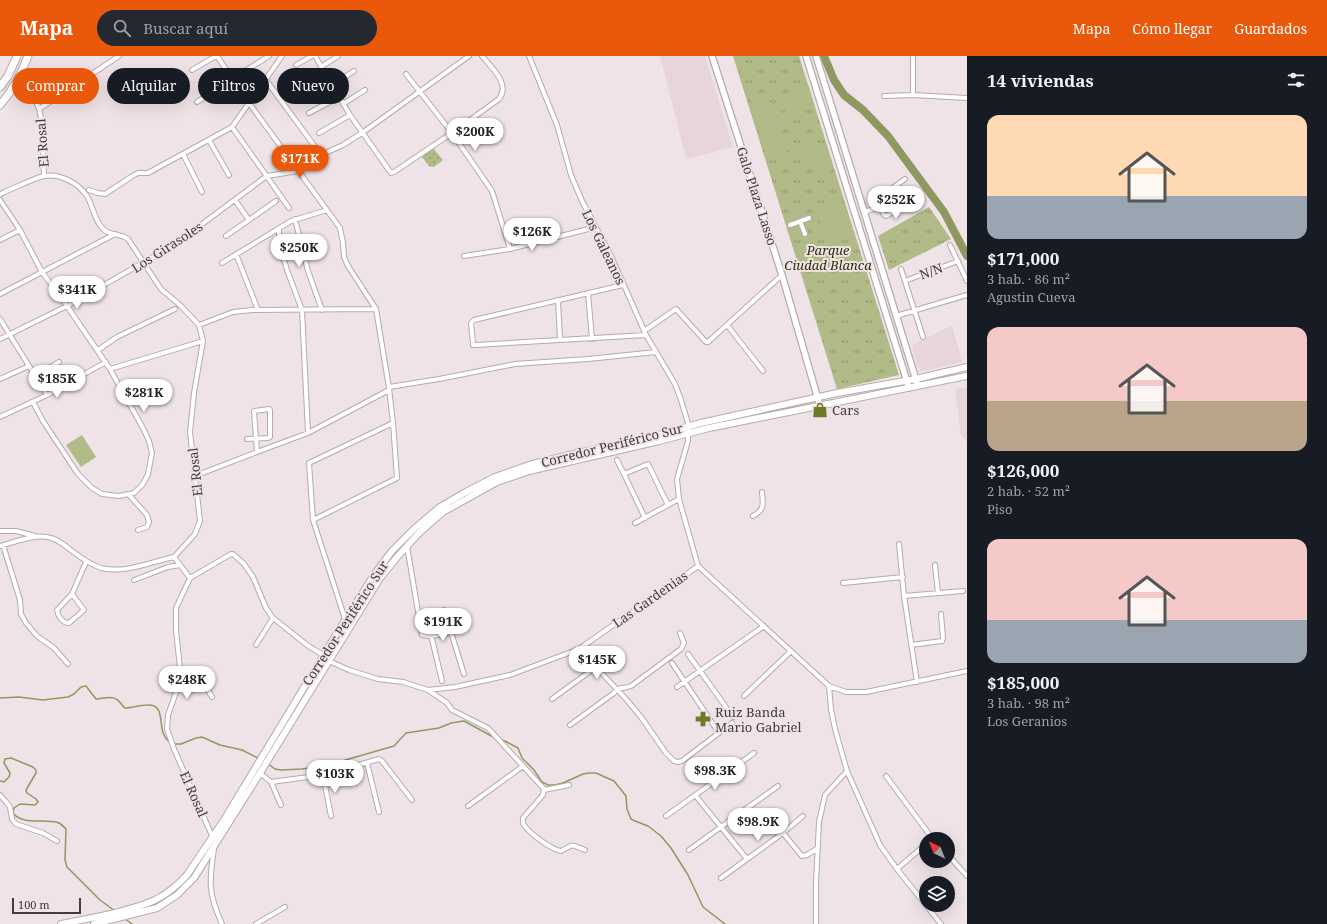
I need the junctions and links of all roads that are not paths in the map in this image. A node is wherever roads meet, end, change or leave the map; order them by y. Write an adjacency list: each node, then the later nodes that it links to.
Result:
1 (17, 56): 21 (main road); 28 (highway)
2 (28, 56): 20 (highway)
3 (116, 56): 17 (street)
4 (119, 56): 17 (street)
5 (216, 56): 22 (street); 24 (street)
6 (269, 56): 23 (street)
7 (282, 56): 29 (street)
8 (313, 56): 18 (street); 19 (street)
9 (338, 56): 19 (street)
10 (469, 56): 35 (street)
11 (482, 56): 53 (street)
12 (529, 56): 78 (street, Los Galeanos)
13 (712, 56): 94 (main road, Galo Plaza Lasso)
14 (806, 56): 120 (main road)
15 (816, 56): 72 (main road)
16 (913, 56): 37 (street)
17 (106, 64): 47 (street)
18 (296, 64)
19 (321, 66)
20 (23, 68)
21 (23, 68)
22 (224, 68)
23 (250, 68)
24 (192, 70)
25 (354, 71): 26 (street)
26 (349, 74)
27 (406, 74): 35 (street)
28 (8, 76): 30 (street); 32 (highway)
29 (269, 76)
30 (0, 80)
31 (269, 84): 36 (street)
32 (0, 87)
33 (12, 89): 46 (highway)
34 (365, 90): 40 (street)
35 (419, 91): 52 (street); 53 (street)
36 (277, 95)
37 (913, 95): 38 (street); 39 (street)
38 (884, 96)
39 (967, 98)
40 (349, 100)
41 (37, 104): 47 (street, El Rosal)
42 (249, 104): 50 (street); 57 (street)
43 (284, 104): 56 (street)
44 (325, 104): 48 (street)
45 (343, 104): 49 (street)
46 (0, 105)
47 (39, 109): 59 (street, El Rosal)
48 (308, 113)
49 (350, 115): 51 (street); 52 (street)
50 (232, 126): 54 (street); 60 (street)
51 (318, 133)
52 (362, 133): 53 (street); 56 (street)
53 (452, 133): 86 (street)
54 (209, 140): 55 (street); 58 (street)
55 (183, 154): 62 (street); 63 (street)
56 (322, 155): 57 (street)
57 (298, 171): 60 (street); 71 (street)
58 (229, 175)
59 (44, 176): 64 (street); 81 (street, El Rosal)
60 (266, 177): 67 (street, Los Girasoles); 70 (street)
61 (905, 179): 69 (street)
62 (89, 190)
63 (202, 192)
64 (0, 195)
65 (921, 197): 69 (street)
66 (0, 200): 80 (street)
67 (235, 200): 75 (street); 90 (street, Los Girasoles)
68 (276, 201): 75 (street)
69 (880, 206): 72 (street)
70 (289, 208)
71 (327, 210): 74 (street); 104 (street)
72 (864, 212): 109 (main road)
73 (809, 218): 76 (street)
74 (295, 219): 79 (street); 107 (street)
75 (249, 220): 83 (street)
76 (800, 221): 77 (street); 82 (street)
77 (790, 225)
78 (596, 227): 86 (street); 97 (street, Los Galeanos)
79 (279, 228): 87 (street); 106 (street)
80 (20, 230): 84 (street); 93 (street)
81 (116, 234): 90 (street, El Rosal); 93 (street)
82 (805, 234)
83 (226, 236)
84 (0, 240)
85 (950, 244): 89 (street)
86 (510, 249): 88 (street)
87 (236, 254): 91 (street); 105 (street)
88 (464, 256)
89 (958, 261): 95 (street, N/N); 96 (street)
90 (144, 263): 102 (street, Los Girasoles); 111 (street, El Rosal)
91 (222, 263)
92 (901, 269): 95 (street)
93 (42, 272): 98 (street); 102 (street)
94 (782, 275): 112 (street); 138 (main road, Galo Plaza Lasso)
95 (905, 281): 108 (street)
96 (967, 281)
97 (623, 285): 99 (street); 113 (street, Los Galeanos)
98 (0, 294)
99 (588, 294): 101 (street); 118 (street)
100 (967, 295): 108 (street)
101 (558, 300): 119 (street); 119 (street)
102 (67, 306): 114 (street, Los Girasoles); 122 (street)
103 (175, 309): 122 (street)
104 (376, 309): 107 (street); 135 (street)
105 (258, 310): 106 (street); 111 (street)
106 (302, 310): 107 (street); 144 (street)
107 (322, 310)
108 (914, 311): 109 (street); 115 (street)
109 (896, 316): 116 (main road)
110 (0, 319): 114 (street)
111 (199, 325): 121 (street, El Rosal)
112 (727, 326): 113 (street); 129 (street)
113 (645, 333): 118 (street); 123 (street, Los Galeanos)
114 (9, 335): 117 (street, Los Girasoles); 126 (street)
115 (923, 337)
116 (903, 338): 120 (main road); 134 (main road)
117 (0, 339)
118 (592, 339): 119 (street)
119 (560, 340)
120 (894, 340): 133 (main road)
121 (203, 341): 128 (street); 151 (street, El Rosal)
122 (98, 350): 125 (street)
123 (656, 352): 135 (street); 143 (street, Los Galeanos)
124 (59, 362): 130 (street)
125 (106, 362): 128 (street); 137 (street)
126 (29, 366): 130 (street); 132 (street)
127 (967, 367): 134 (main road, Corredor Periférico Sur)
128 (110, 369): 153 (street)
129 (764, 371)
130 (35, 376): 137 (street)
131 (967, 376): 134 (main road, Corredor Periférico Sur)
132 (0, 379)
133 (906, 381): 134 (main road, Corredor Periférico Sur); 136 (main road); 138 (main road, Corredor Periférico Sur)
134 (917, 382): 136 (main road, Corredor Periférico Sur)
135 (389, 388): 142 (street); 144 (street)
136 (909, 388): 140 (main road, Corredor Periférico Sur)
137 (47, 395): 139 (street)
138 (818, 398): 140 (main road, Galo Plaza Lasso); 143 (main road, Corredor Periférico Sur)
139 (33, 402): 141 (street); 153 (street)
140 (820, 406): 145 (main road, Corredor Periférico Sur)
141 (0, 418)
142 (393, 423): 158 (street); 158 (street)
143 (688, 426): 145 (street, Los Galeanos); 183 (main road, Corredor Periférico Sur)
144 (308, 433): 148 (street)
145 (688, 434): 154 (street, Los Galeanos); 165 (main road, Corredor Periférico Sur)
146 (256, 438): 146 (street); 147 (street); 148 (street)
147 (247, 440)
148 (257, 452): 151 (street)
149 (617, 460): 150 (street)
150 (624, 474): 155 (street); 157 (street)
151 (195, 476): 166 (street, El Rosal)
152 (762, 492): 156 (street)
153 (129, 494): 160 (street)
154 (679, 499): 155 (street); 170 (street, Los Galeanos)
155 (668, 505): 157 (street)
156 (753, 516)
157 (645, 518): 159 (street)
158 (314, 520): 183 (street)
159 (635, 523)
160 (138, 530)
161 (0, 531): 162 (street)
162 (37, 537): 164 (street); 167 (street)
163 (899, 544): 171 (street)
164 (2, 546): 197 (street)
165 (407, 546): 188 (street); 195 (main road, Corredor Periférico Sur)
166 (174, 557): 167 (street); 168 (street)
167 (86, 562): 177 (street)
168 (180, 565): 172 (street); 173 (street)
169 (935, 565): 176 (street)
170 (698, 566): 184 (street); 191 (street, Las Gardenias)
171 (902, 577): 174 (street); 178 (street)
172 (190, 578): 182 (street); 202 (street, El Rosal)
173 (134, 580)
174 (843, 583)
175 (962, 591): 176 (street)
176 (938, 593): 178 (street)
177 (72, 594): 177 (street)
178 (904, 596): 190 (street)
179 (444, 610): 186 (street)
180 (429, 611): 188 (street)
181 (941, 614): 190 (street)
182 (273, 618): 189 (street); 194 (street, Las Gardenias)
183 (345, 619): 194 (main road, Corredor Periférico Sur)
184 (764, 626): 192 (street); 199 (street)
185 (458, 630): 186 (street)
186 (451, 632): 188 (street); 201 (street)
187 (680, 633): 208 (street)
188 (433, 635): 203 (street)
189 (256, 645)
190 (911, 645): 205 (street)
191 (579, 649): 198 (street); 209 (street, Las Gardenias)
192 (791, 651): 206 (street); 210 (street)
193 (688, 654): 199 (street)
194 (324, 655): 195 (street, Las Gardenias); 240 (main road, Corredor Periférico Sur)
195 (329, 661): 209 (street, Las Gardenias); 221 (main road, Corredor Periférico Sur)
196 (672, 663): 204 (street)
197 (68, 664)
198 (596, 667): 208 (street); 212 (street)
199 (701, 671): 204 (street); 213 (street)
200 (967, 671): 205 (street)
201 (464, 674)
202 (181, 678): 211 (street); 240 (street, El Rosal)
203 (442, 680)
204 (684, 682): 207 (street); 216 (street)
205 (917, 682): 206 (street)
206 (829, 686): 220 (street)
207 (677, 687)
208 (617, 689): 214 (street); 215 (street)
209 (428, 690): 219 (street)
210 (744, 696)
211 (212, 697)
212 (552, 699)
213 (733, 717)
214 (732, 723)
215 (570, 725)
216 (717, 730)
217 (754, 753): 229 (street)
218 (367, 763): 222 (street); 230 (street); 233 (street)
219 (523, 766): 227 (street); 232 (street)
220 (846, 771): 243 (street); 249 (street)
221 (260, 773): 224 (street); 242 (main road, Corredor Periférico Sur)
222 (323, 775): 224 (street); 234 (street)
223 (886, 776): 238 (street)
224 (272, 782): 231 (street)
225 (569, 785): 227 (street)
226 (778, 786): 237 (street)
227 (544, 790): 244 (street)
228 (0, 795): 241 (street)
229 (695, 795): 235 (street); 237 (street)
230 (412, 800)
231 (281, 805)
232 (468, 806)
233 (379, 812)
234 (331, 816)
235 (666, 816)
236 (803, 816): 239 (street)
237 (721, 826): 245 (street); 247 (street)
238 (927, 832)
239 (783, 833): 243 (street); 247 (street)
240 (213, 838): 242 (street, El Rosal); 253 (main road, Corredor Periférico Sur)
241 (57, 841)
242 (214, 848): 254 (main road, Corredor Periférico Sur); 255 (street, El Rosal)
243 (818, 848): 257 (street)
244 (585, 850)
245 (689, 850)
246 (919, 850): 249 (street)
247 (747, 859): 251 (street)
248 (955, 862): 250 (street)
249 (897, 869): 258 (street)
250 (967, 876)
251 (721, 878)
252 (285, 907): 256 (street)
253 (61, 924)
254 (94, 924)
255 (222, 924)
256 (256, 924)
257 (816, 924)
258 (941, 924)

